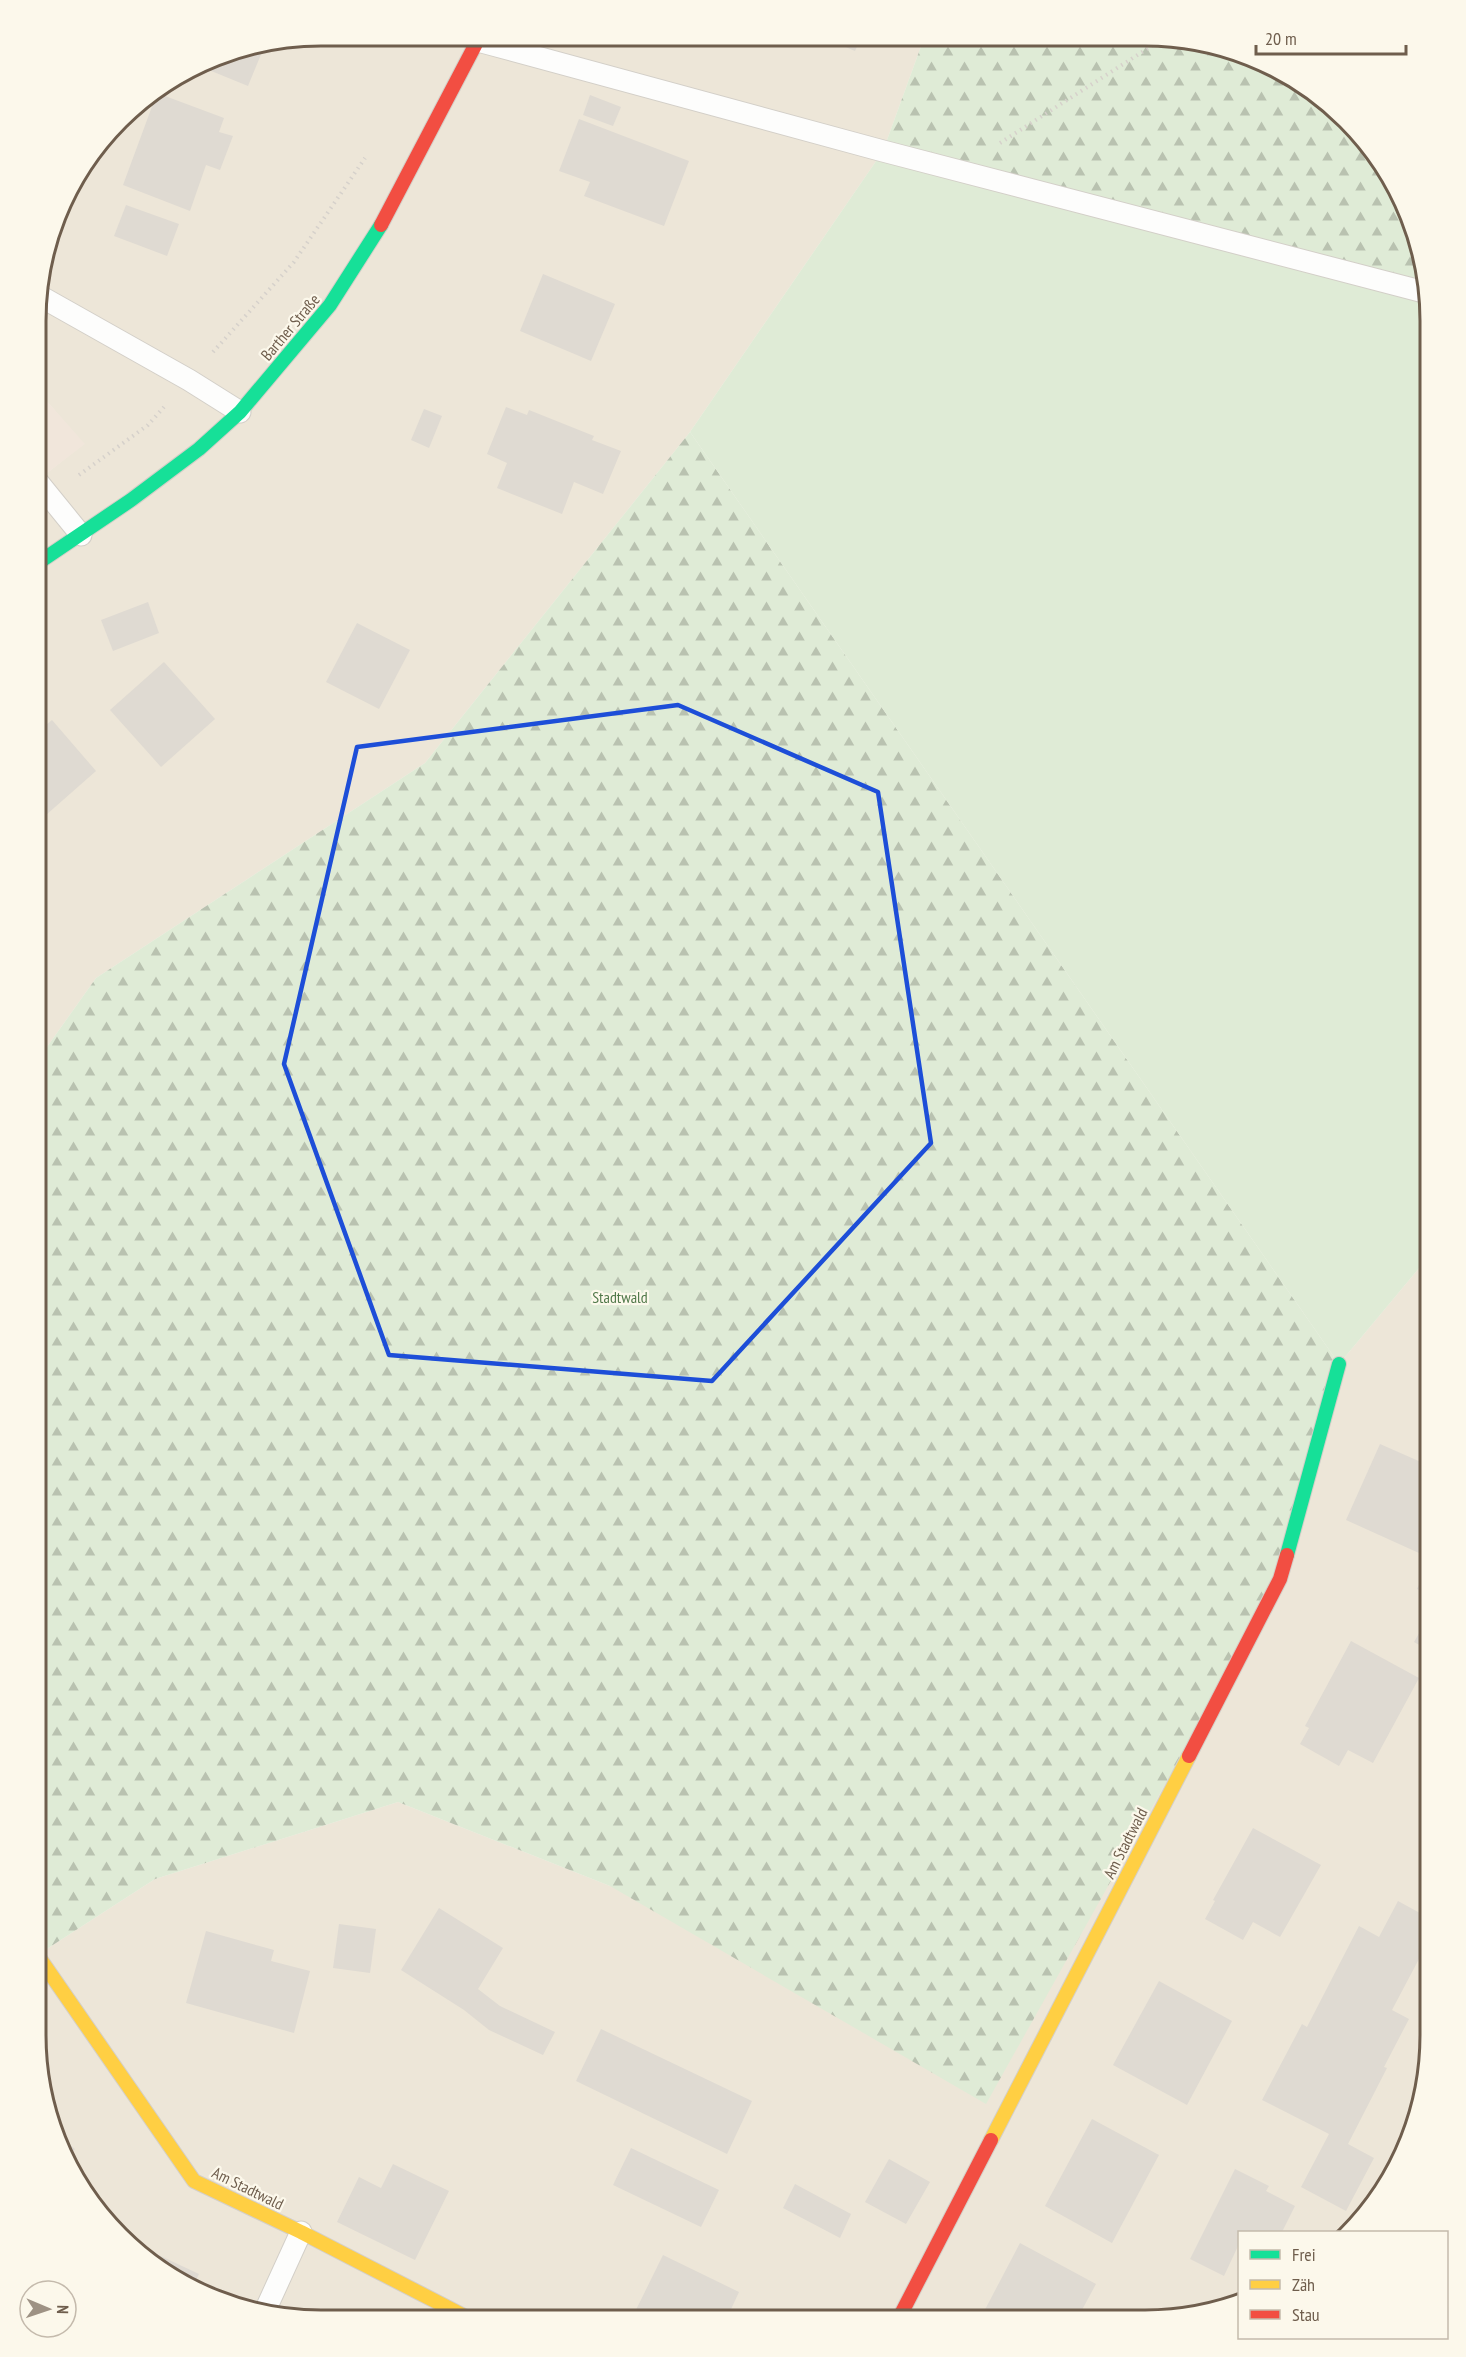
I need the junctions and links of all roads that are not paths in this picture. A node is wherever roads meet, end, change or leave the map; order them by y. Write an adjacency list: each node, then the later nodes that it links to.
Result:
1 (475, 46): 5 (street, Barther Straße)
2 (505, 46): 3 (lane)
3 (1418, 290)
4 (47, 301): 5 (lane)
5 (240, 412): 7 (street, Barther Straße)
6 (46, 491): 7 (lane)
7 (81, 535): 8 (street, Barther Straße)
8 (46, 558)
9 (1339, 1364): 14 (street, Am Stadtwald)
10 (46, 1967): 11 (street, Am Stadtwald)
11 (301, 2232): 12 (lane); 13 (street, Am Stadtwald)
12 (268, 2305)
13 (453, 2310)
14 (903, 2310)

